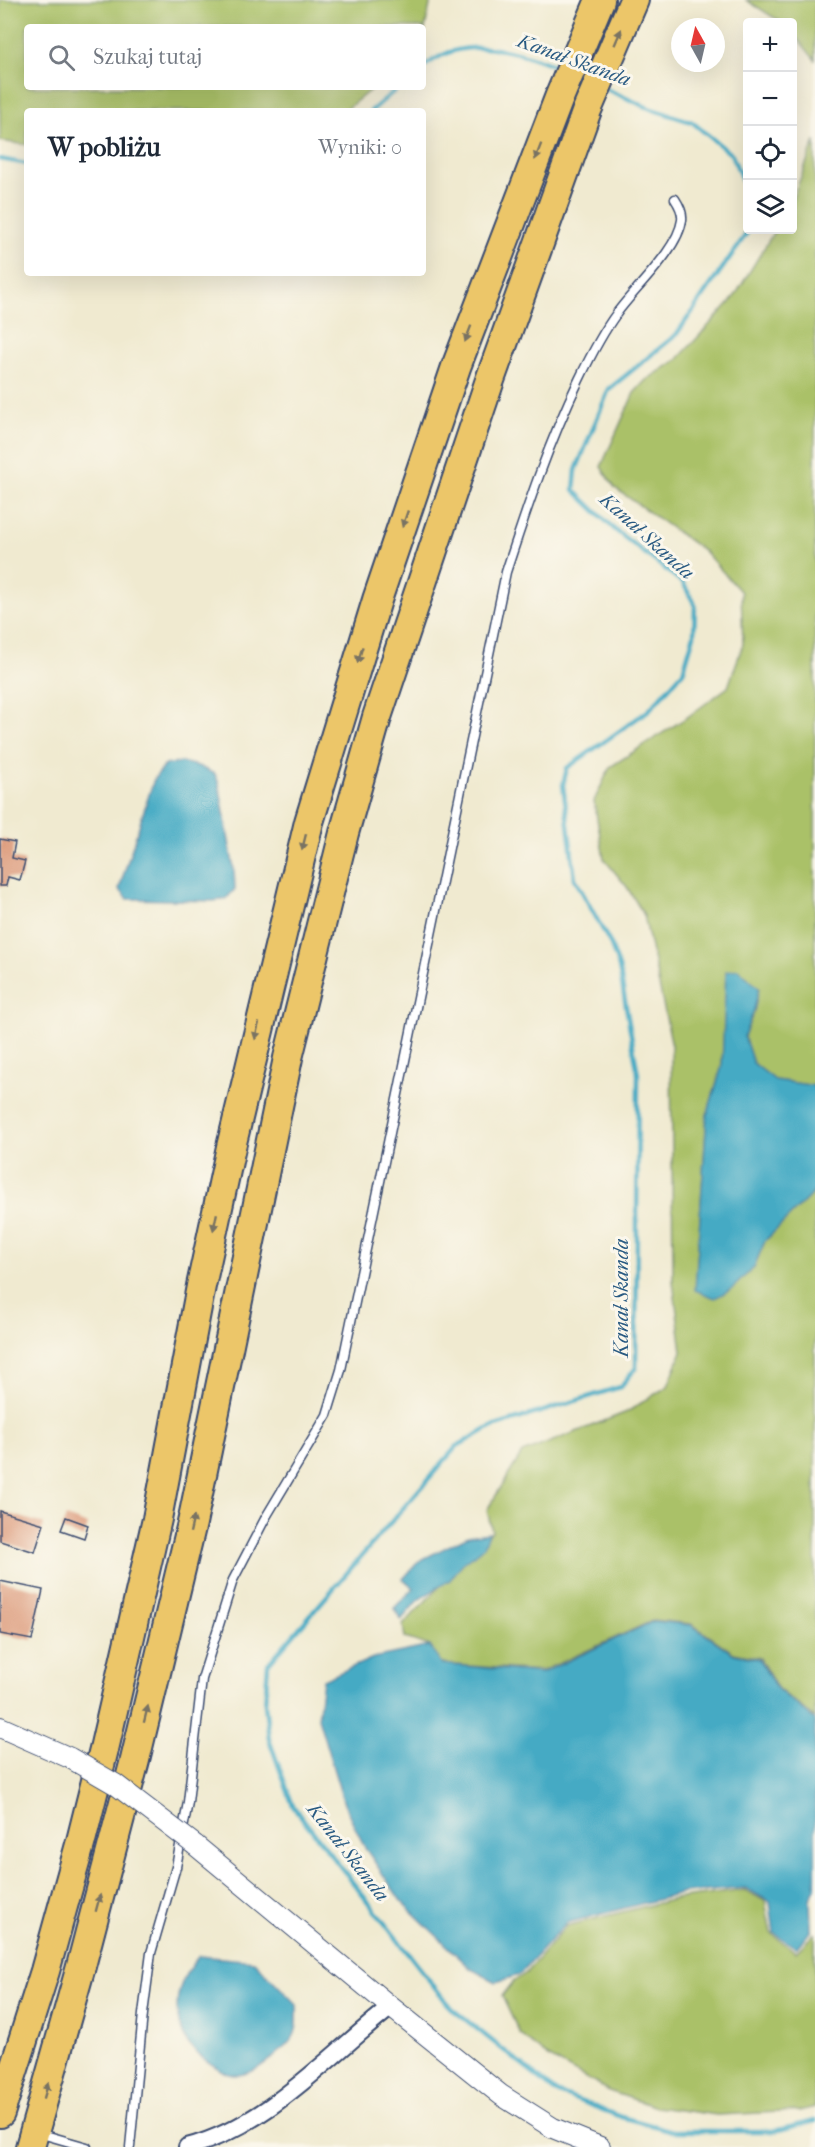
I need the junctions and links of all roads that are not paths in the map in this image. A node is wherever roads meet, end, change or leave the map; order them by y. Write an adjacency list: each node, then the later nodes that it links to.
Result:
1 (600, 0): 6 (highway, one-way to 6)
2 (634, 0): 7 (highway, one-way to 2)
3 (675, 199): 9 (lane)
4 (0, 1727): 5 (street, bridge)
5 (391, 2007): 10 (street); 11 (street)
6 (0, 2113)
7 (32, 2140): 8 (lane)
8 (87, 2147)
9 (130, 2147)
10 (187, 2147)
11 (600, 2147)

